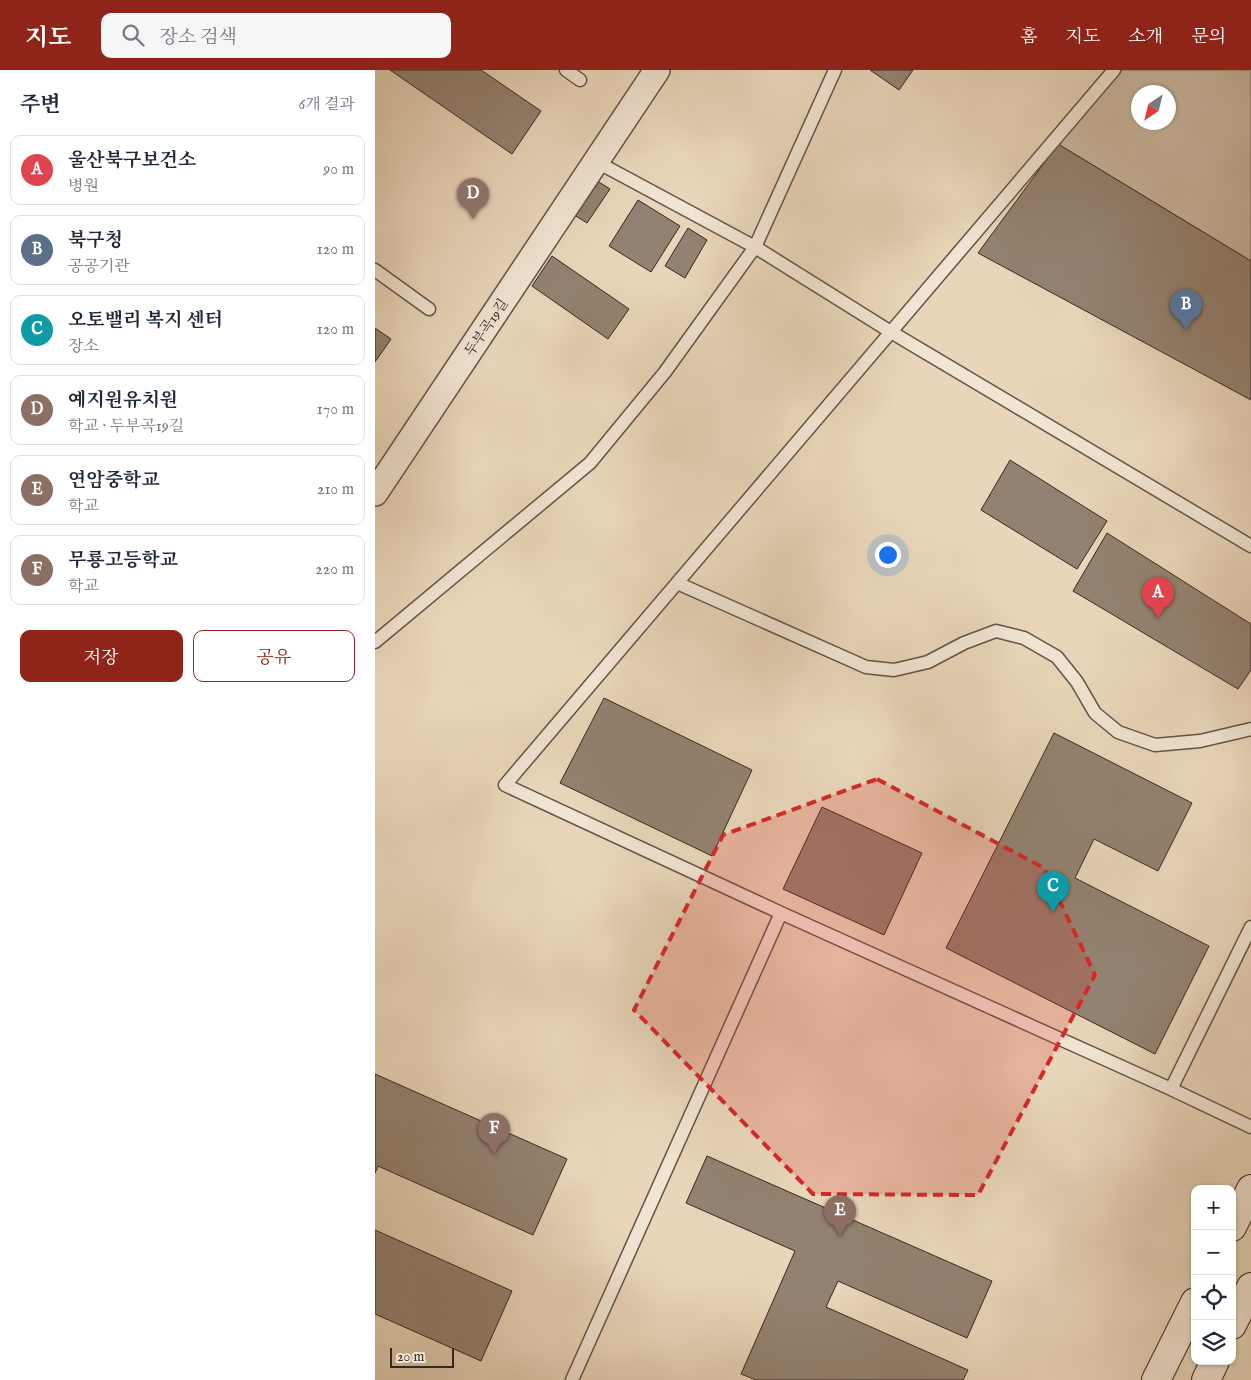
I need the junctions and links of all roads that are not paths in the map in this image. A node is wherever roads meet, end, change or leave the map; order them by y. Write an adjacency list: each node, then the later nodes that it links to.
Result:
1 (566, 70): 5 (lane)
2 (657, 70): 6 (street, 두부곡19길)
3 (835, 70): 7 (lane)
4 (1113, 70): 10 (lane)
5 (581, 80)
6 (597, 162): 7 (lane); 11 (street, 두부곡19길)
7 (755, 247): 10 (lane); 14 (lane)
8 (375, 270): 9 (lane)
9 (429, 309)
10 (891, 332): 12 (lane); 13 (lane)
11 (375, 492)
12 (1251, 546)
13 (677, 583): 15 (lane); 16 (lane)
14 (375, 642)
15 (1251, 729)
16 (781, 913): 18 (lane); 26 (lane)
17 (1251, 927): 18 (lane)
18 (1171, 1088): 19 (lane)
19 (1251, 1127)
20 (1251, 1189): 21 (main road)
21 (1236, 1218)
22 (1251, 1287): 24 (main road)
23 (1191, 1310): 27 (main road)
24 (1235, 1320)
25 (1213, 1365): 28 (main road)
26 (572, 1380)
27 (1156, 1380)
28 (1206, 1380)

